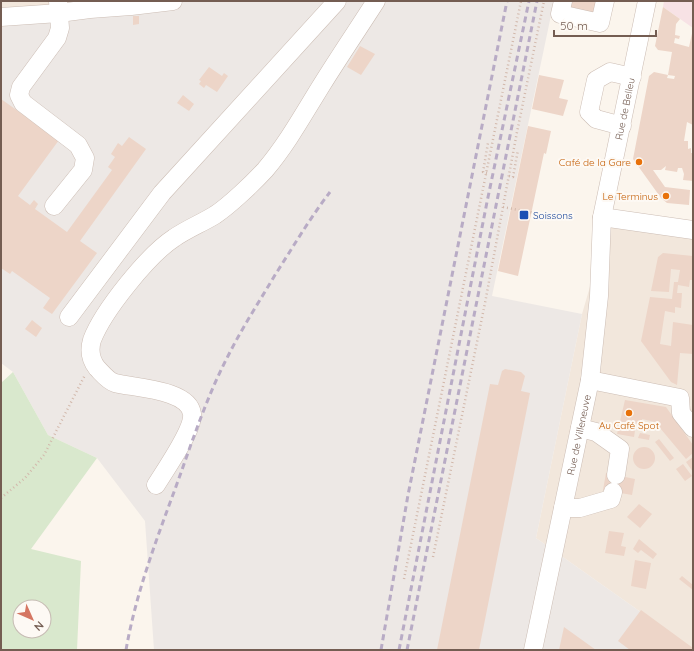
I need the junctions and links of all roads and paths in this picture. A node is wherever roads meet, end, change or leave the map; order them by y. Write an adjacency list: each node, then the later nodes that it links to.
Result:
1 (173, 1): 9 (street)
2 (337, 1): 23 (street)
3 (376, 1): 24 (street)
4 (521, 1): 16 (path)
5 (544, 1): 17 (path)
6 (563, 1): 7 (street)
7 (605, 1)
8 (647, 1): 12 (street, Rue de Belleu)
9 (146, 3): 10 (street)
10 (58, 7): 11 (street); 18 (street)
11 (1, 17)
12 (632, 77): 13 (street, Rue de Belleu); 13 (street)
13 (622, 126): 21 (street, Rue de Belleu)
14 (488, 143): 16 (path)
15 (518, 150): 17 (path)
16 (487, 173): 33 (path)
17 (509, 176): 19 (path)
18 (54, 206)
19 (503, 207): 20 (path); 32 (path)
20 (540, 214)
21 (602, 218): 22 (street); 25 (street, Rue de Villeneuve)
22 (693, 230)
23 (69, 317)
24 (94, 364): 29 (street); 30 (path)
25 (590, 380): 26 (street); 27 (street, Rue de Villeneuve)
26 (687, 397): 28 (street)
27 (580, 428): 31 (street, Rue de Villeneuve); 31 (street)
28 (693, 428)
29 (156, 486)
30 (1, 498)
31 (563, 508): 34 (street, Rue de Villeneuve)
32 (433, 557)
33 (404, 579)
34 (533, 650)

